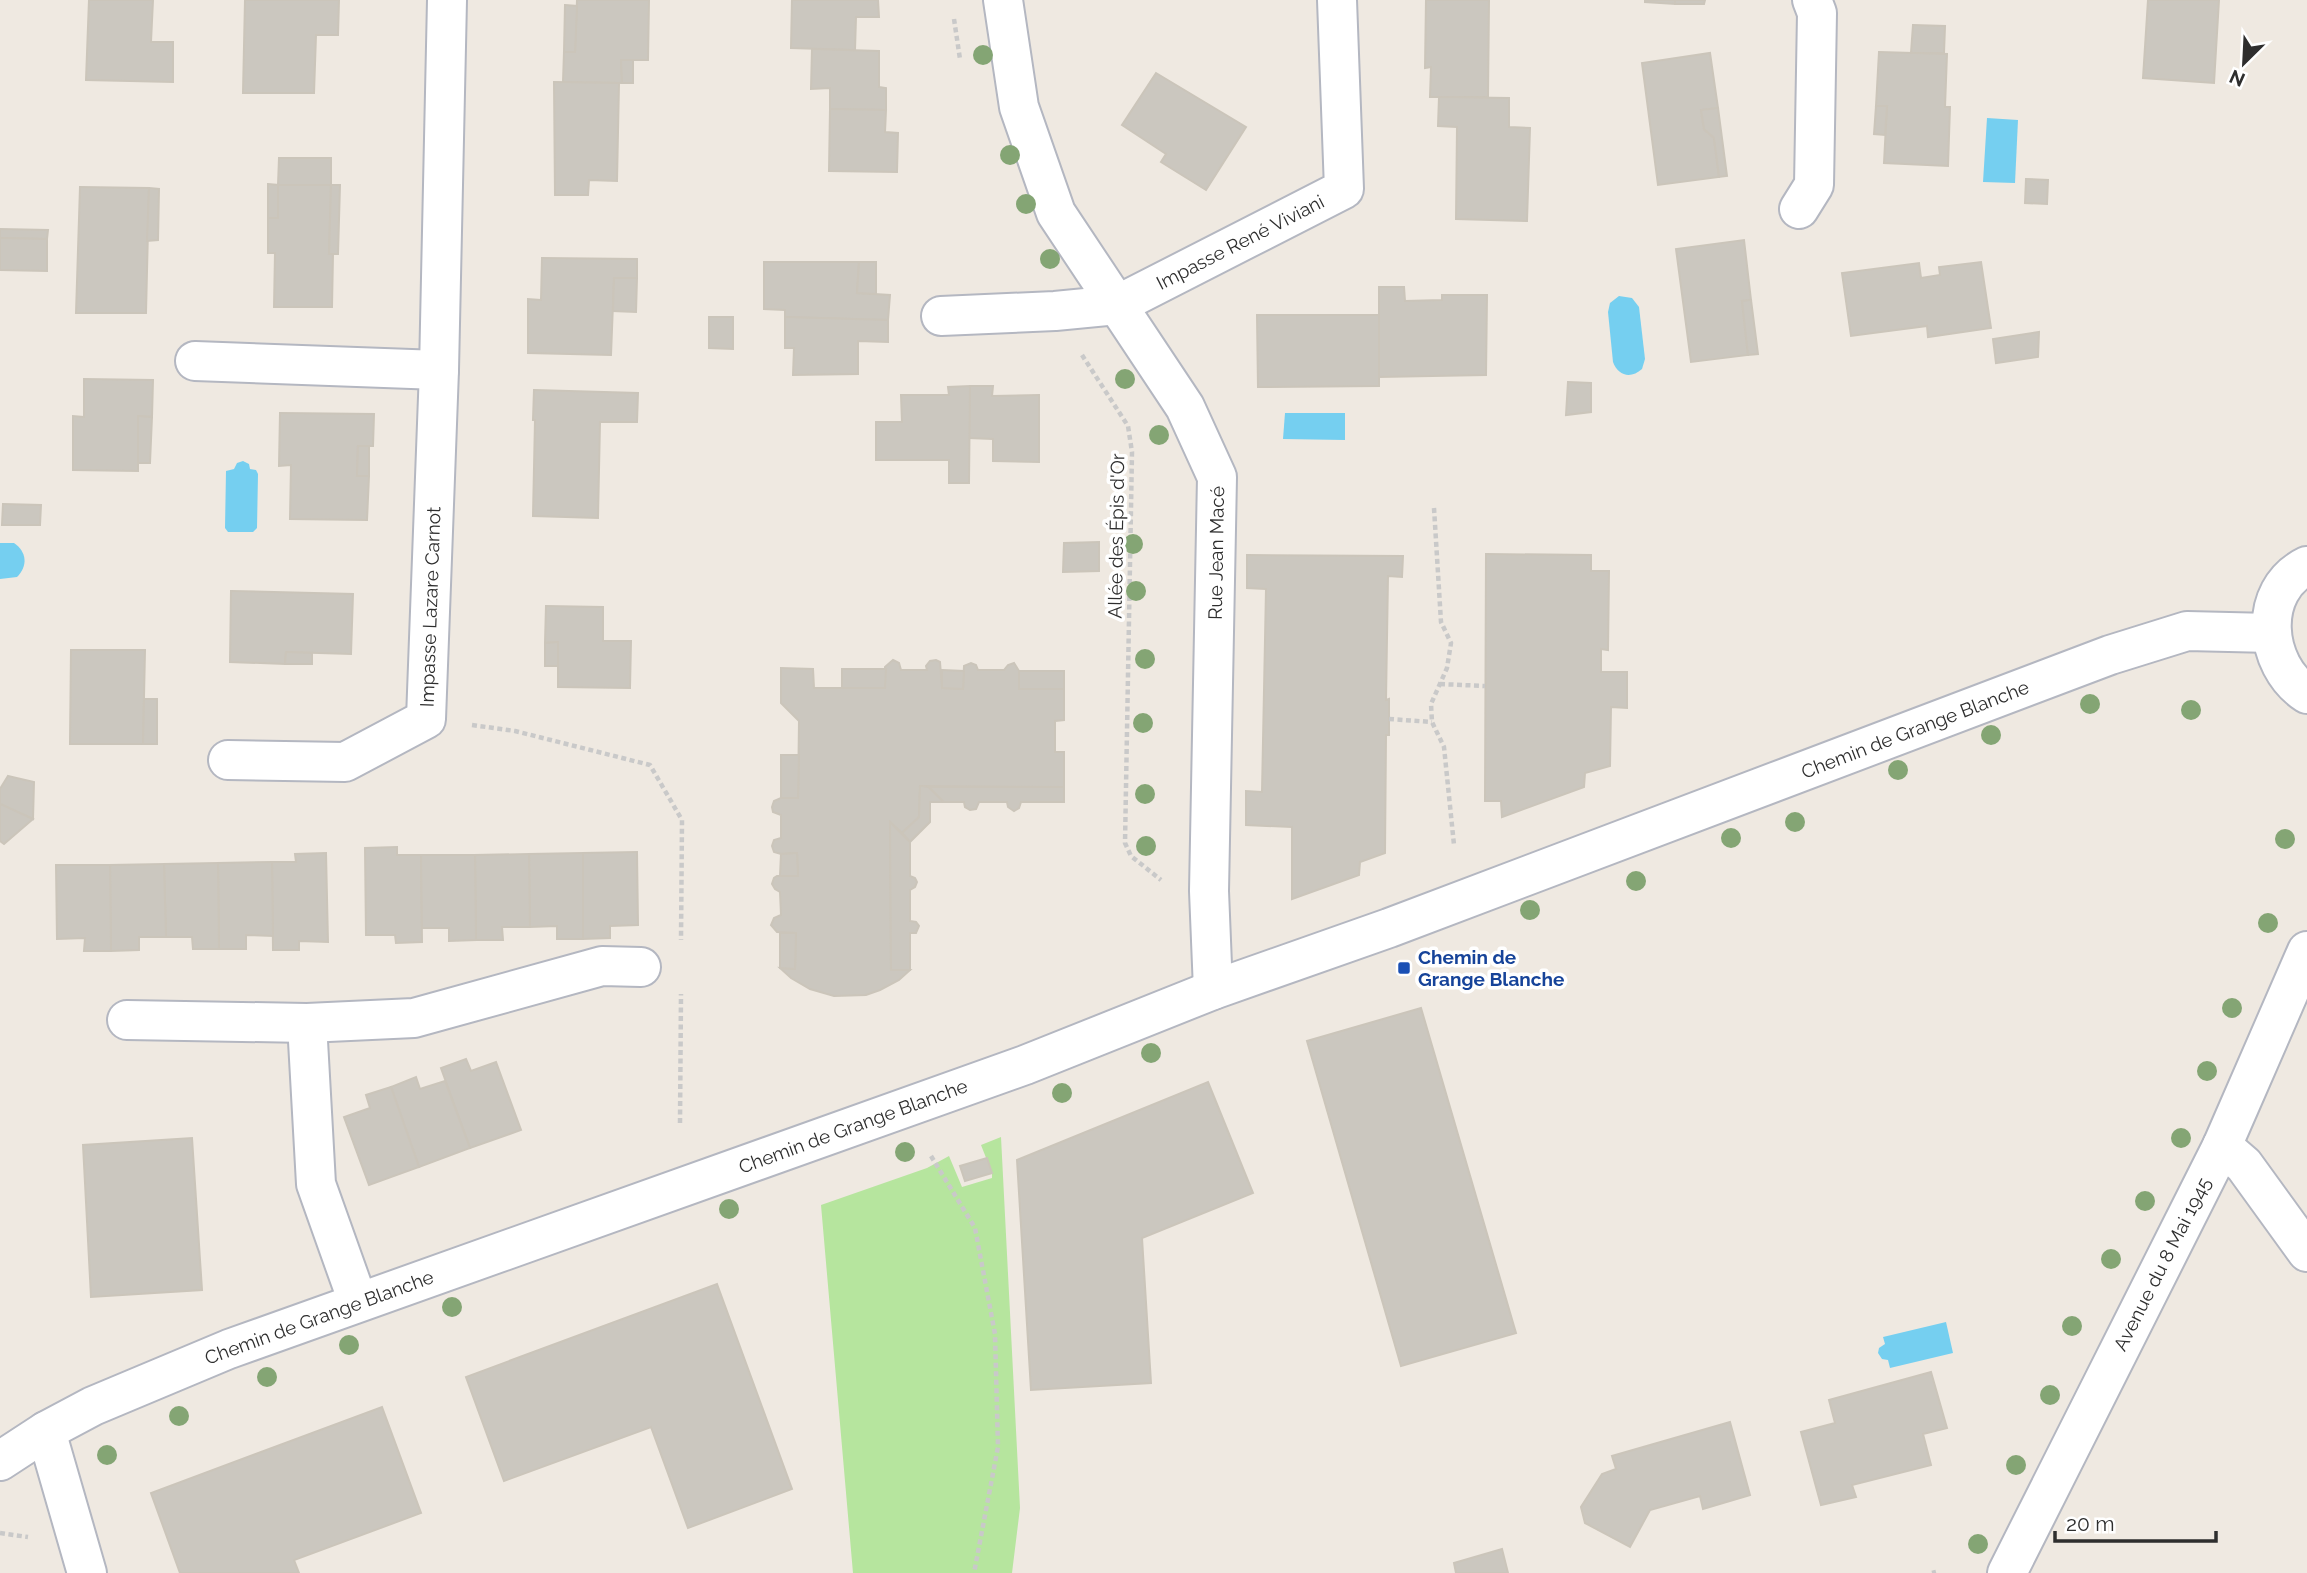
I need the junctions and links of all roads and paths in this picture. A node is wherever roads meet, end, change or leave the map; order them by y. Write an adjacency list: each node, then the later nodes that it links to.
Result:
1 (447, 0): 12 (street, Impasse Lazare Carnot)
2 (1003, 0): 8 (street, Rue Jean Macé)
3 (1337, 0): 8 (street, Impasse René Viviani)
4 (1812, 0): 7 (street)
5 (954, 12): 6 (path)
6 (960, 60)
7 (1799, 209)
8 (1117, 305): 9 (street); 24 (street, Rue Jean Macé)
9 (1055, 311): 10 (street); 24 (path, Allée des Épis d'Or)
10 (941, 316)
11 (195, 361): 12 (street)
12 (439, 370): 19 (street, Impasse Lazare Carnot)
13 (1434, 508): 16 (path)
14 (2307, 566): 15 (street)
15 (2271, 633): 18 (street); 29 (street, Chemin de Grange Blanche)
16 (1440, 684): 17 (path); 21 (path)
17 (1485, 686)
18 (2307, 694)
19 (426, 719): 22 (street, Impasse Lazare Carnot); 25 (path)
20 (1389, 719): 21 (path)
21 (1432, 722): 23 (path)
22 (228, 760)
23 (1454, 845)
24 (1209, 891): 29 (street, Rue Jean Macé)
25 (681, 944)
26 (2307, 951): 33 (street, Avenue du 8 Mai 1945)
27 (641, 967): 31 (street)
28 (681, 985): 32 (path)
29 (1213, 990): 36 (street, Chemin de Grange Blanche)
30 (127, 1020): 31 (street)
31 (307, 1023): 36 (street)
32 (680, 1123)
33 (2222, 1146): 35 (street); 41 (street, Avenue du 8 Mai 1945)
34 (931, 1156): 40 (path)
35 (2307, 1252)
36 (358, 1302): 37 (street, Chemin de Grange Blanche)
37 (46, 1431): 38 (street, Chemin de Grange Blanche); 39 (street)
38 (0, 1461)
39 (87, 1573)
40 (974, 1573)
41 (2007, 1573)

